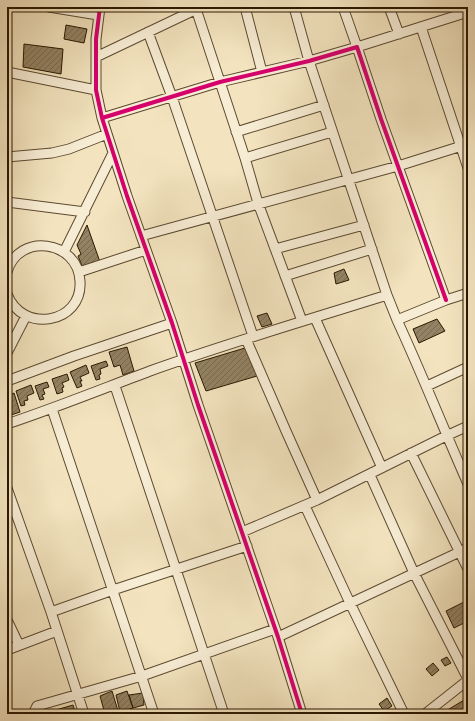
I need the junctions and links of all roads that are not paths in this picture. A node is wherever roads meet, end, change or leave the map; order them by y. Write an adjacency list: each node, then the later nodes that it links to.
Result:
1 (49, 7): 7 (street)
2 (245, 7): 17 (street)
3 (294, 7): 15 (street)
4 (342, 7): 13 (street)
5 (389, 7): 12 (street)
6 (198, 8): 11 (street); 18 (street)
7 (99, 11): 14 (street)
8 (453, 11): 9 (street); 10 (street)
9 (468, 12)
10 (421, 27): 12 (street); 26 (street)
11 (148, 32): 14 (street); 20 (street)
12 (400, 34): 13 (street)
13 (357, 47): 15 (street); 30 (street)
14 (96, 57): 19 (street)
15 (309, 61): 17 (street); 21 (street)
16 (7, 72): 19 (street)
17 (262, 72): 18 (street)
18 (220, 82): 20 (street); 23 (street)
19 (96, 90): 22 (street)
20 (172, 97): 22 (street); 36 (street)
21 (324, 105): 23 (street); 24 (street)
22 (102, 118): 25 (street)
23 (236, 132): 29 (street)
24 (332, 132): 29 (street); 32 (street)
25 (107, 134): 27 (street); 28 (street)
26 (464, 145): 30 (street); 31 (street)
27 (113, 154): 35 (street); 38 (street)
28 (7, 157)
29 (245, 158): 34 (street)
30 (398, 166): 32 (street); 49 (street)
31 (468, 168)
32 (348, 179): 34 (street); 37 (street)
33 (7, 202): 35 (street)
34 (258, 203): 36 (street); 39 (street)
35 (85, 212): 42 (street)
36 (211, 216): 38 (street); 55 (street)
37 (364, 225): 39 (street); 40 (street)
38 (141, 236): 41 (street)
39 (275, 249): 45 (street)
40 (372, 249): 45 (street); 48 (street)
41 (146, 250): 44 (street); 54 (street)
42 (64, 252): 43 (street); 44 (street)
43 (7, 272)
44 (79, 272): 50 (street)
45 (285, 276): 53 (street)
46 (7, 294): 50 (street)
47 (467, 294): 49 (street)
48 (388, 295): 51 (street); 52 (street)
49 (446, 300): 52 (street)
50 (26, 316): 56 (street)
51 (315, 318): 53 (street); 67 (street)
52 (397, 320): 61 (street)
53 (302, 321): 55 (street)
54 (172, 323): 57 (street); 59 (street)
55 (250, 337): 57 (street); 71 (street)
56 (7, 353)
57 (184, 360): 60 (street); 73 (street)
58 (468, 367): 61 (street)
59 (7, 381)
60 (115, 386): 62 (street); 77 (street)
61 (427, 386): 65 (street)
62 (52, 409): 63 (street); 79 (street)
63 (7, 424)
64 (468, 426): 65 (street)
65 (446, 436): 66 (street); 69 (street)
66 (411, 453): 67 (street); 75 (street)
67 (382, 468): 68 (street)
68 (370, 475): 71 (street); 78 (street)
69 (468, 484)
70 (7, 488): 81 (street)
71 (318, 500): 72 (street)
72 (305, 506): 73 (street); 80 (street)
73 (242, 532): 74 (street)
74 (247, 546): 77 (street); 84 (street)
75 (464, 550): 76 (street); 78 (street)
76 (468, 569)
77 (177, 570): 79 (street); 87 (street)
78 (414, 573): 80 (street); 89 (street)
79 (113, 590): 81 (street); 88 (street)
80 (350, 603): 84 (street); 97 (street)
81 (51, 612): 83 (street)
82 (7, 620): 85 (street)
83 (57, 631): 85 (street); 90 (street)
84 (276, 633): 87 (street); 96 (street)
85 (19, 645): 86 (street)
86 (7, 650)
87 (204, 654): 88 (street); 95 (street)
88 (142, 676): 90 (street); 94 (street)
89 (468, 679): 91 (street)
90 (77, 695): 92 (street); 93 (street)
91 (428, 713)
92 (33, 714)
93 (84, 714)
94 (154, 714)
95 (224, 714)
96 (302, 714)
97 (404, 714)

